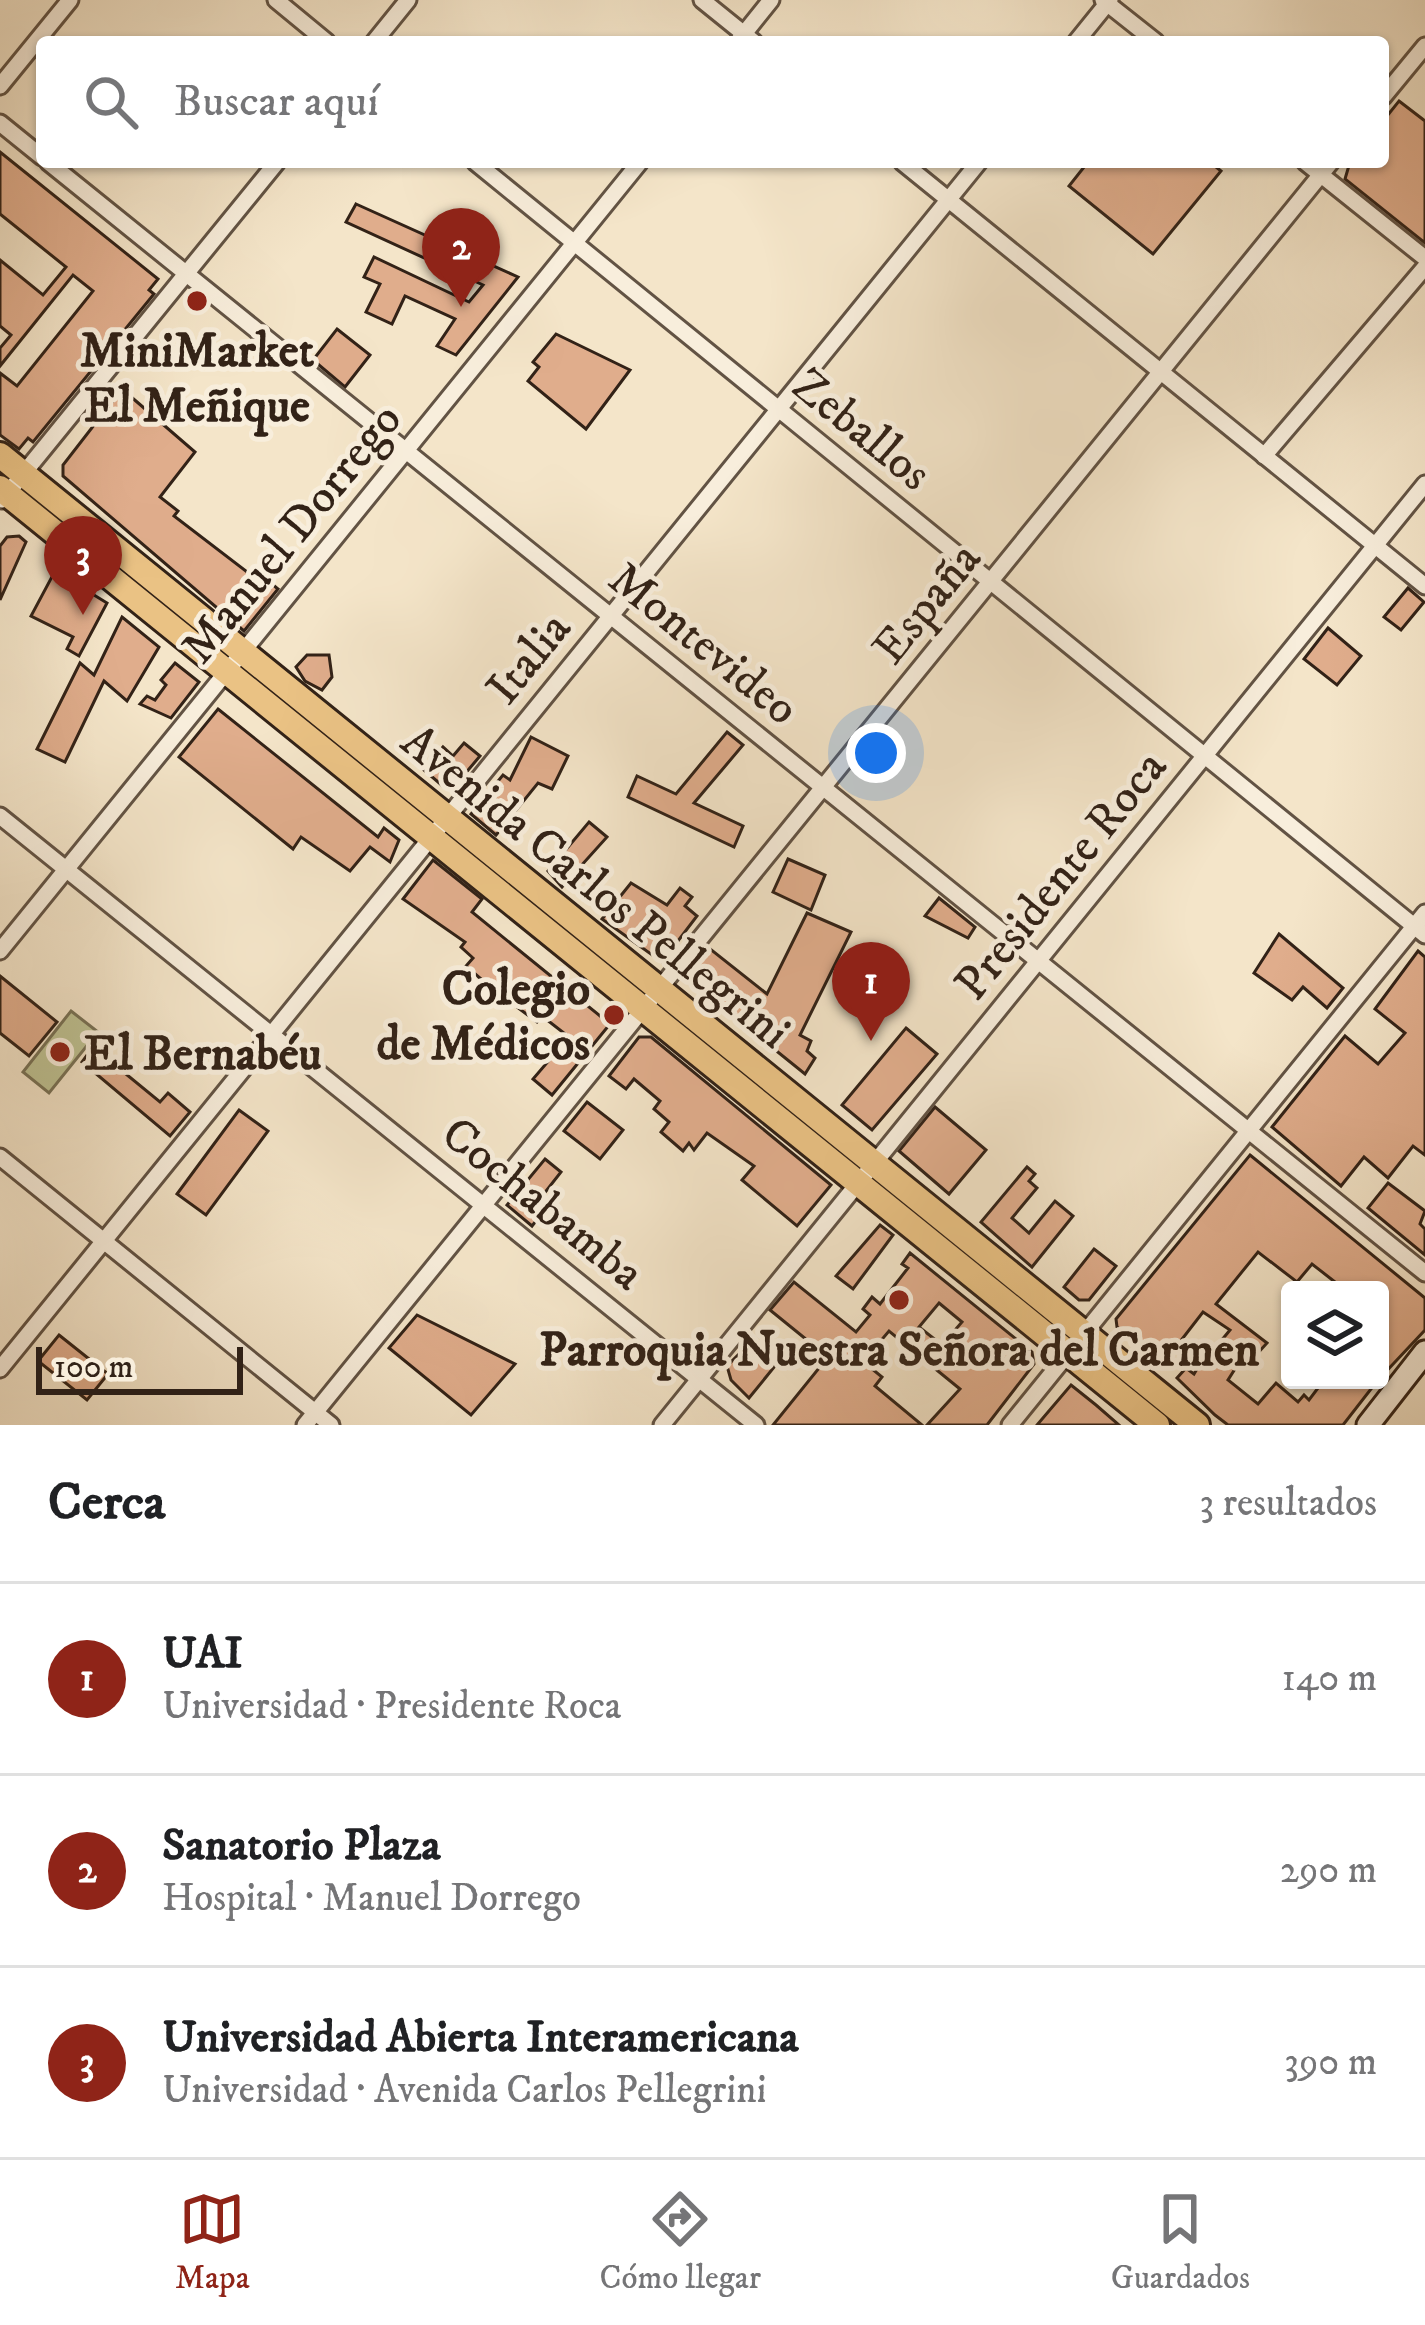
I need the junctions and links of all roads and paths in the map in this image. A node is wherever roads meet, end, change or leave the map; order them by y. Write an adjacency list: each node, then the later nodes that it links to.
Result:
1 (70, 0): 7 (street)
2 (275, 0): 8 (street)
3 (408, 0): 9 (street)
4 (702, 0): 10 (street)
5 (771, 0): 11 (street)
6 (1107, 1): 12 (street); 13 (street)
7 (41, 36)
8 (320, 36)
9 (379, 36)
10 (742, 36)
11 (747, 36)
12 (1081, 36)
13 (1149, 36)
14 (36, 42): 16 (street)
15 (1425, 46): 17 (street)
16 (0, 86)
17 (1389, 91)
18 (0, 123): 19 (street, Montevideo)
19 (36, 152)
20 (56, 168): 30 (street, Montevideo)
21 (272, 168): 30 (street)
22 (482, 168): 28 (street, Zeballos)
23 (635, 168): 28 (street, Manuel Dorrego)
24 (909, 168): 27 (street)
25 (974, 168): 27 (street, Italia)
26 (1326, 168): 29 (street); 31 (street, España)
27 (948, 200): 31 (street); 32 (street, Italia)
28 (574, 243): 32 (street, Zeballos); 33 (street, Manuel Dorrego)
29 (1425, 262): 35 (street)
30 (186, 274): 33 (street, Montevideo); 37 (street)
31 (1161, 372): 35 (street); 39 (street, España)
32 (778, 409): 39 (street, Zeballos); 41 (street, Italia)
33 (406, 451): 41 (street, Montevideo); 42 (street, Manuel Dorrego)
34 (0, 455): 37 (main road, Avenida Carlos Pellegrini)
35 (1264, 456): 38 (street)
36 (1425, 484): 38 (street, Presidente Roca)
37 (8, 490): 42 (main road, Avenida Carlos Pellegrini)
38 (1375, 546): 40 (street); 43 (street, Presidente Roca)
39 (991, 582): 43 (street, Zeballos); 44 (street, España)
40 (1425, 586)
41 (611, 616): 44 (street, Montevideo); 46 (street, Italia)
42 (235, 661): 46 (main road, Avenida Carlos Pellegrini); 47 (street, Manuel Dorrego)
43 (1204, 756): 48 (street, Zeballos); 50 (street, Presidente Roca)
44 (824, 788): 50 (street, Montevideo); 51 (street, España)
45 (0, 816): 47 (street, Cochabamba)
46 (440, 828): 51 (main road, Avenida Carlos Pellegrini); 52 (street, Italia)
47 (67, 868): 49 (street, Manuel Dorrego); 52 (street, Cochabamba)
48 (1421, 925): 53 (street)
49 (0, 951)
50 (1038, 961): 53 (street, Montevideo); 55 (street, Presidente Roca)
51 (653, 1000): 55 (main road, Avenida Carlos Pellegrini); 56 (street, España)
52 (274, 1033): 56 (street, Cochabamba); 57 (street, Italia)
53 (1248, 1131): 58 (street, Montevideo); 59 (street)
54 (0, 1156): 57 (street)
55 (866, 1173): 59 (main road, Avenida Carlos Pellegrini); 62 (street, Presidente Roca)
56 (487, 1206): 62 (street, Cochabamba); 63 (street, España)
57 (102, 1240): 61 (street, Italia); 63 (street)
58 (1425, 1273)
59 (1076, 1343): 67 (street); 68 (main road, Avenida Carlos Pellegrini); 69 (main road, Avenida Carlos Pellegrini)
60 (1425, 1352): 70 (main road)
61 (0, 1369)
62 (699, 1379): 65 (street, Presidente Roca); 66 (street, Cochabamba)
63 (310, 1419): 64 (street)
64 (331, 1425)
65 (662, 1425)
66 (756, 1425)
67 (1010, 1425)
68 (1157, 1425)
69 (1197, 1425)
70 (1368, 1425)

